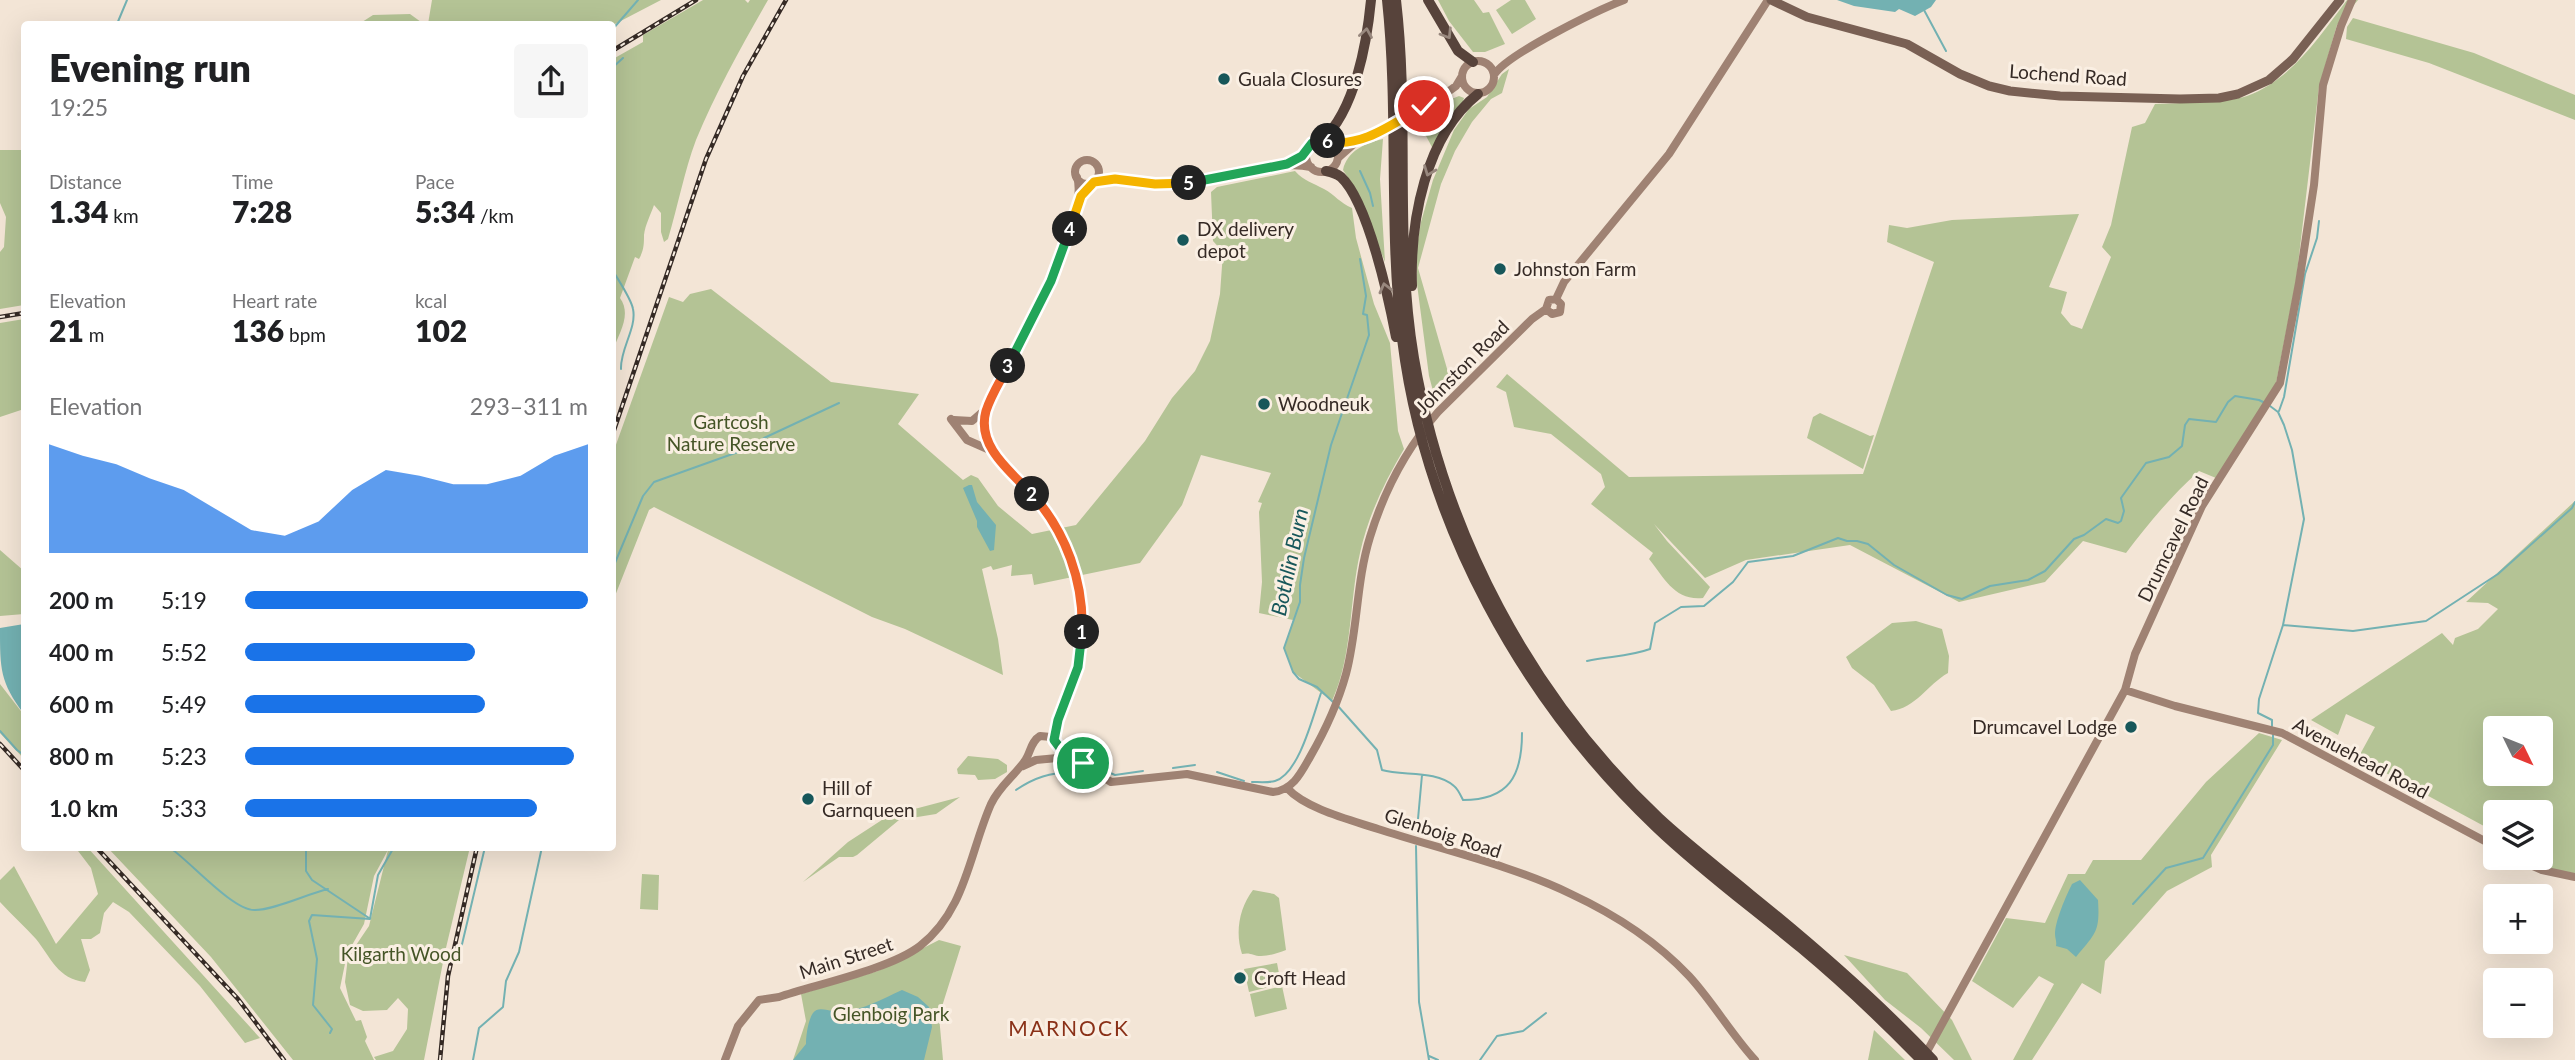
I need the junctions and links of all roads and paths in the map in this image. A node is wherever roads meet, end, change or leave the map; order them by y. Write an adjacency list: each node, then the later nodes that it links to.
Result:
1 (1370, 0): 16 (highway, one-way to 1)
2 (1387, 0): 32 (highway)
3 (1396, 0): 35 (highway)
4 (1428, 0): 10 (highway, one-way to 10)
5 (1624, 0): 9 (street)
6 (1770, 0): 7 (main road, Lochend Road); 28 (street, Johnston Road)
7 (2340, 0)
8 (2351, 0): 38 (street, Drumcavel Road)
9 (1511, 58): 11 (street); 12 (street)
10 (1473, 62): 11 (street); 13 (street)
11 (1485, 62): 12 (street)
12 (1494, 75): 14 (street)
13 (1462, 76): 14 (street); 15 (street)
14 (1473, 92): 15 (street); 35 (highway, one-way to 35)
15 (1445, 94): 17 (street)
16 (1325, 140): 17 (street); 18 (street); 19 (street)
17 (1356, 142): 19 (street)
18 (1307, 151): 20 (street); 22 (street)
19 (1338, 158): 23 (street)
20 (1287, 164): 22 (street); 25 (street)
21 (1098, 167): 24 (street); 25 (street); 26 (street)
22 (1311, 167): 23 (street)
23 (1326, 171): 32 (highway, one-way to 23)
24 (1077, 177): 26 (street); 27 (street)
25 (1115, 179): 26 (street)
26 (1093, 182): 27 (street)
27 (1078, 201): 30 (street)
28 (1556, 299): 29 (street, Johnston Road); 29 (street, Johnston Road)
29 (1546, 309): 47 (street, Johnston Road)
30 (988, 405): 31 (street); 33 (street)
31 (971, 422): 33 (street); 34 (street); 34 (street)
32 (1419, 426): 51 (highway)
33 (985, 430): 36 (street); 37 (street)
34 (964, 433): 36 (street)
35 (1430, 433): 51 (highway)
36 (973, 442): 37 (street)
37 (994, 453): 39 (street)
38 (2125, 690): 48 (street, Avenuehead Road); 51 (street, Drumcavel Road)
39 (1058, 720): 40 (street); 41 (street)
40 (1043, 735): 41 (street); 42 (street)
41 (1055, 742): 43 (street); 44 (street)
42 (1031, 748): 45 (street); 46 (street)
43 (1070, 757): 44 (street); 47 (street)
44 (1051, 758): 45 (street)
45 (1041, 760): 46 (street)
46 (1020, 767): 52 (street, Main Street)
47 (1287, 788): 53 (street, Glenboig Road)
48 (2483, 840)
49 (2542, 870): 50 (street)
50 (2575, 877)
51 (1924, 1057)
52 (725, 1060)
53 (1755, 1060)

